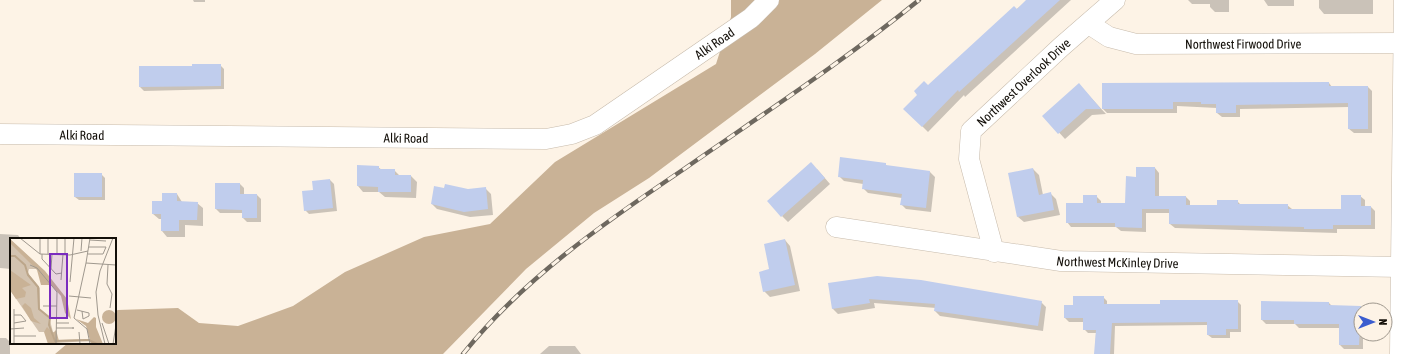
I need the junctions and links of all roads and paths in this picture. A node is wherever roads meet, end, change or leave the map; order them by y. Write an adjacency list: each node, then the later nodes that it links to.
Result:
1 (769, 0): 6 (street, Alki Road)
2 (1115, 0): 4 (street, Northwest Overlook Drive)
3 (1404, 0): 5 (street)
4 (1089, 24): 5 (street, Northwest Firwood Drive); 9 (street, Northwest Overlook Drive)
5 (1403, 43): 7 (street)
6 (0, 134)
7 (1404, 136): 10 (street)
8 (836, 227): 9 (street, Northwest McKinley Drive)
9 (994, 252): 10 (street, Northwest McKinley Drive)
10 (1401, 267): 11 (street)
11 (1403, 321): 12 (street)
12 (1400, 354)

